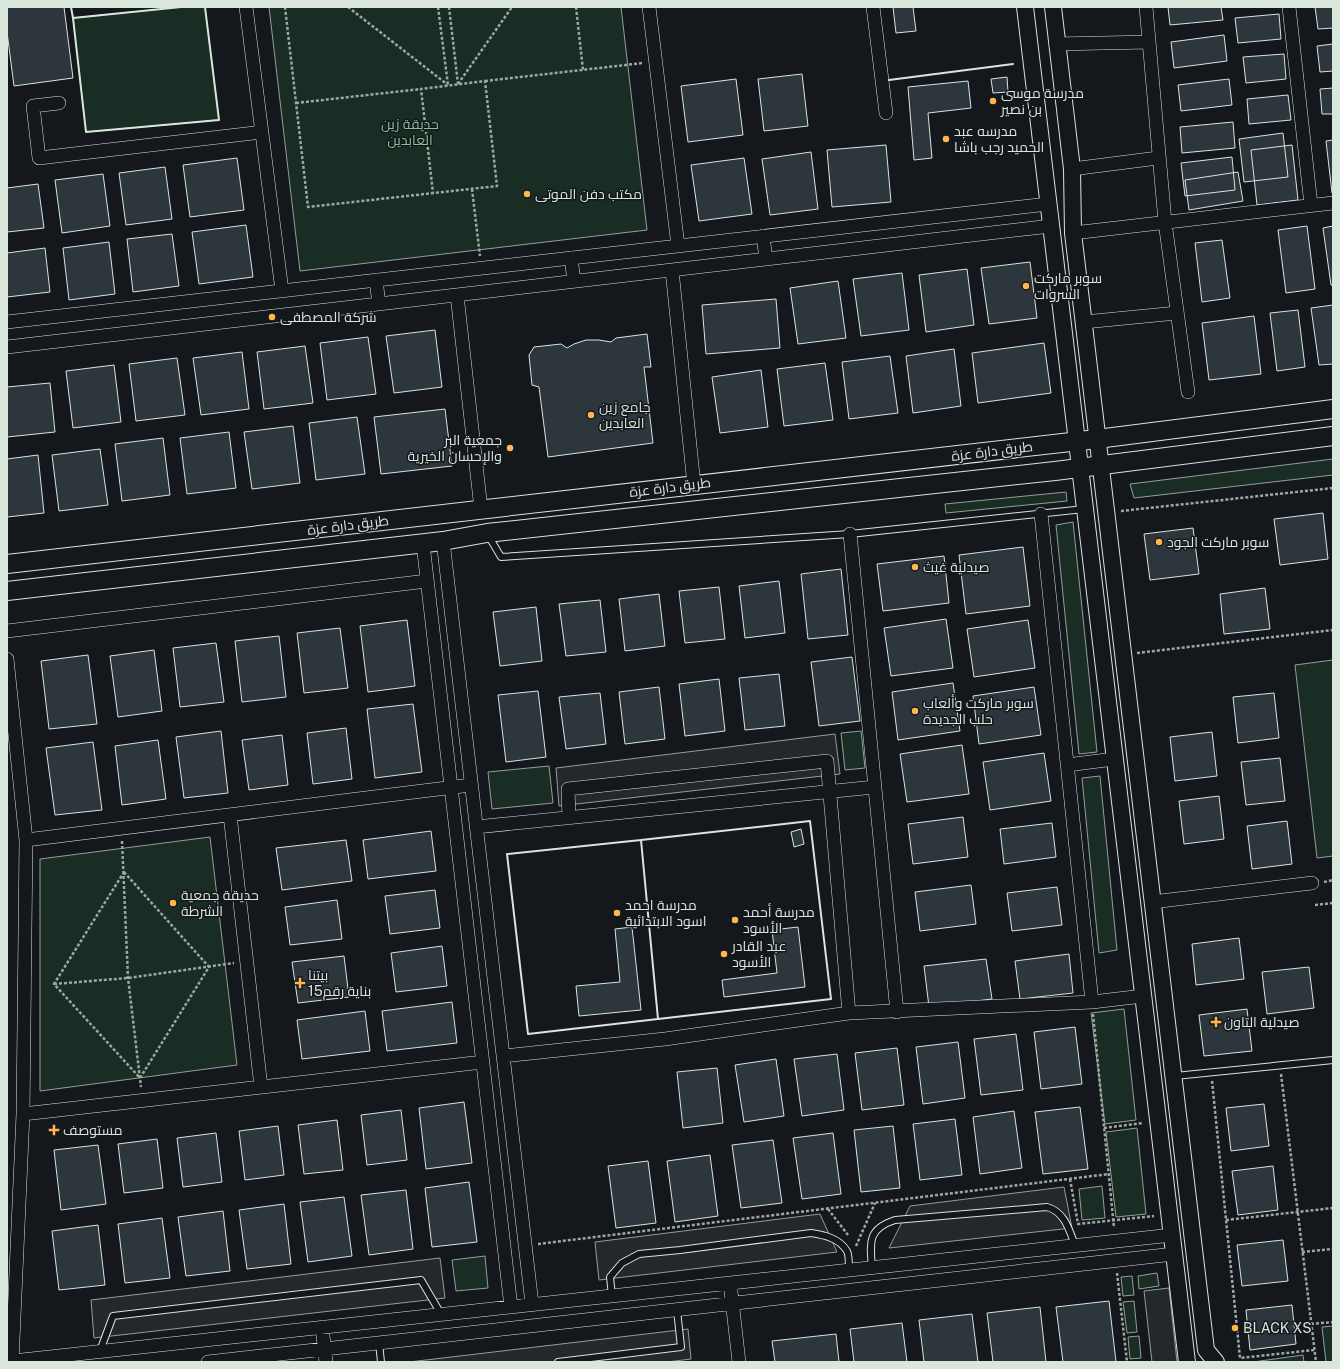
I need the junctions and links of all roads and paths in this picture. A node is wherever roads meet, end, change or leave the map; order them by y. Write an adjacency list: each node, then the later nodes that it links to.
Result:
1 (246, 7): 25 (street)
2 (285, 7): 23 (path)
3 (348, 7): 20 (path)
4 (438, 7): 20 (path)
5 (449, 7): 19 (path)
6 (512, 7): 19 (path)
7 (576, 7): 17 (path)
8 (649, 7): 16 (street)
9 (873, 7): 24 (street)
10 (1025, 7): 31 (street)
11 (1053, 7): 15 (street)
12 (1146, 7): 14 (street)
13 (1289, 7): 32 (street)
14 (1149, 42): 15 (street); 26 (street)
15 (1056, 44): 27 (street)
16 (655, 61): 17 (path); 37 (street)
17 (583, 70): 18 (path)
18 (485, 81): 19 (path); 28 (path)
19 (458, 84): 20 (path)
20 (448, 85): 21 (path)
21 (424, 88): 23 (path); 29 (path)
22 (59, 103): 25 (street)
23 (296, 103): 29 (path)
24 (886, 113)
25 (262, 132): 44 (street)
26 (1158, 158): 27 (street); 33 (street)
27 (1072, 169): 35 (street)
28 (472, 188): 29 (path); 40 (path)
29 (433, 193)
30 (1333, 203): 32 (street)
31 (1048, 204): 34 (street); 36 (street)
32 (1311, 205): 33 (street)
33 (1165, 222): 35 (street); 47 (street)
34 (1051, 226): 39 (street); 55 (street)
35 (1073, 233): 49 (street)
36 (763, 236): 37 (street); 39 (street)
37 (678, 246): 38 (street)
38 (571, 258): 40 (street); 43 (street)
39 (766, 259): 41 (street)
40 (481, 268): 42 (street)
41 (672, 270): 43 (street); 58 (street)
42 (376, 280): 44 (street); 46 (street)
43 (574, 281): 45 (street)
44 (282, 291): 48 (street)
45 (457, 295): 46 (street); 60 (street)
46 (379, 304): 50 (street)
47 (1177, 313): 49 (street); 51 (street)
48 (7, 322)
49 (1084, 322): 54 (street)
50 (7, 347)
51 (1188, 392)
52 (1333, 409): 54 (main road, طريق دارة عزة)
53 (1333, 436): 56 (main road)
54 (1097, 438): 55 (main road, طريق دارة عزة); 56 (street)
55 (1076, 441): 57 (street); 58 (main road, طريق دارة عزة)
56 (1100, 466): 57 (main road); 62 (street)
57 (1079, 468): 61 (street); 64 (main road)
58 (694, 485): 60 (main road, طريق دارة عزة)
59 (1333, 488): 62 (path)
60 (481, 509): 68 (main road, طريق دارة عزة)
61 (1084, 509): 63 (lane); 75 (street)
62 (1106, 512): 73 (street)
63 (1041, 514): 65 (lane); 76 (street)
64 (487, 533): 65 (lane); 66 (main road)
65 (850, 534): 78 (street)
66 (443, 541): 67 (main road); 77 (street)
67 (422, 544): 69 (street); 70 (main road)
68 (7, 564)
69 (427, 581): 72 (street); 79 (street)
70 (7, 591)
71 (1333, 630): 73 (path)
72 (7, 631)
73 (1123, 655): 88 (street)
74 (7, 659): 84 (street)
75 (1114, 759): 76 (street); 95 (street)
76 (1067, 765): 96 (street)
77 (471, 785): 79 (street); 83 (street)
78 (875, 787): 80 (street); 97 (street)
79 (451, 788): 81 (street); 101 (street)
80 (829, 792): 82 (street); 82 (street); 98 (street)
81 (230, 815): 84 (street); 106 (street)
82 (569, 818): 83 (street)
83 (476, 827): 99 (street)
84 (26, 840): 107 (street)
85 (122, 848): 86 (path)
86 (124, 872): 92 (path); 93 (path); 94 (path)
87 (1312, 883): 88 (street)
88 (1152, 902): 104 (street)
89 (1333, 903): 90 (path)
90 (1315, 905)
91 (225, 964): 92 (path)
92 (209, 967): 93 (path); 105 (path)
93 (128, 978): 94 (path); 105 (path)
94 (54, 984): 105 (path)
95 (1143, 996): 96 (street); 118 (street)
96 (1092, 1002): 97 (street); 109 (path)
97 (897, 1012): 98 (street)
98 (849, 1013): 99 (street)
99 (503, 1056): 120 (street)
100 (1333, 1060): 102 (lane)
101 (483, 1062): 106 (street); 133 (street)
102 (1280, 1065): 103 (lane); 114 (path)
103 (1211, 1073): 104 (lane); 117 (path)
104 (1173, 1077): 150 (street)
105 (140, 1078)
106 (261, 1087): 107 (street)
107 (23, 1114): 143 (street)
108 (1145, 1123): 109 (path)
109 (1104, 1128): 110 (path)
110 (1109, 1174): 111 (path); 116 (path)
111 (1070, 1179): 112 (path); 116 (path)
112 (874, 1203): 120 (path); 121 (path)
113 (1333, 1208): 114 (path)
114 (1298, 1212): 117 (path); 124 (path)
115 (1154, 1216): 116 (path)
116 (1113, 1220): 119 (path)
117 (1226, 1220): 140 (path)
118 (1172, 1235): 119 (street); 125 (street)
119 (1116, 1241): 122 (street)
120 (525, 1246): 131 (street)
121 (856, 1246)
122 (1075, 1246): 127 (street); 127 (lane)
123 (1333, 1249): 124 (path)
124 (1302, 1252): 137 (path)
125 (1174, 1254): 126 (street); 149 (street)
126 (1116, 1261): 132 (street); 148 (path)
127 (872, 1268): 128 (street)
128 (849, 1270): 129 (street); 130 (lane)
129 (730, 1283): 130 (street); 132 (street)
130 (612, 1296): 131 (street)
131 (532, 1304): 133 (street)
132 (732, 1304): 134 (street); 147 (street)
133 (511, 1307): 135 (street)
134 (677, 1310): 139 (street); 146 (lane)
135 (441, 1314): 138 (street); 141 (lane)
136 (1333, 1322): 137 (path)
137 (1311, 1324): 140 (path)
138 (322, 1327): 141 (street); 142 (street)
139 (380, 1343): 142 (street); 145 (lane)
140 (1314, 1350): 151 (path)
141 (100, 1351): 143 (street)
142 (325, 1356): 144 (street)
143 (12, 1361)
144 (208, 1362)
145 (381, 1362)
146 (558, 1362)
147 (739, 1362)
148 (1127, 1362)
149 (1187, 1362)
150 (1216, 1362)
151 (1316, 1362)

